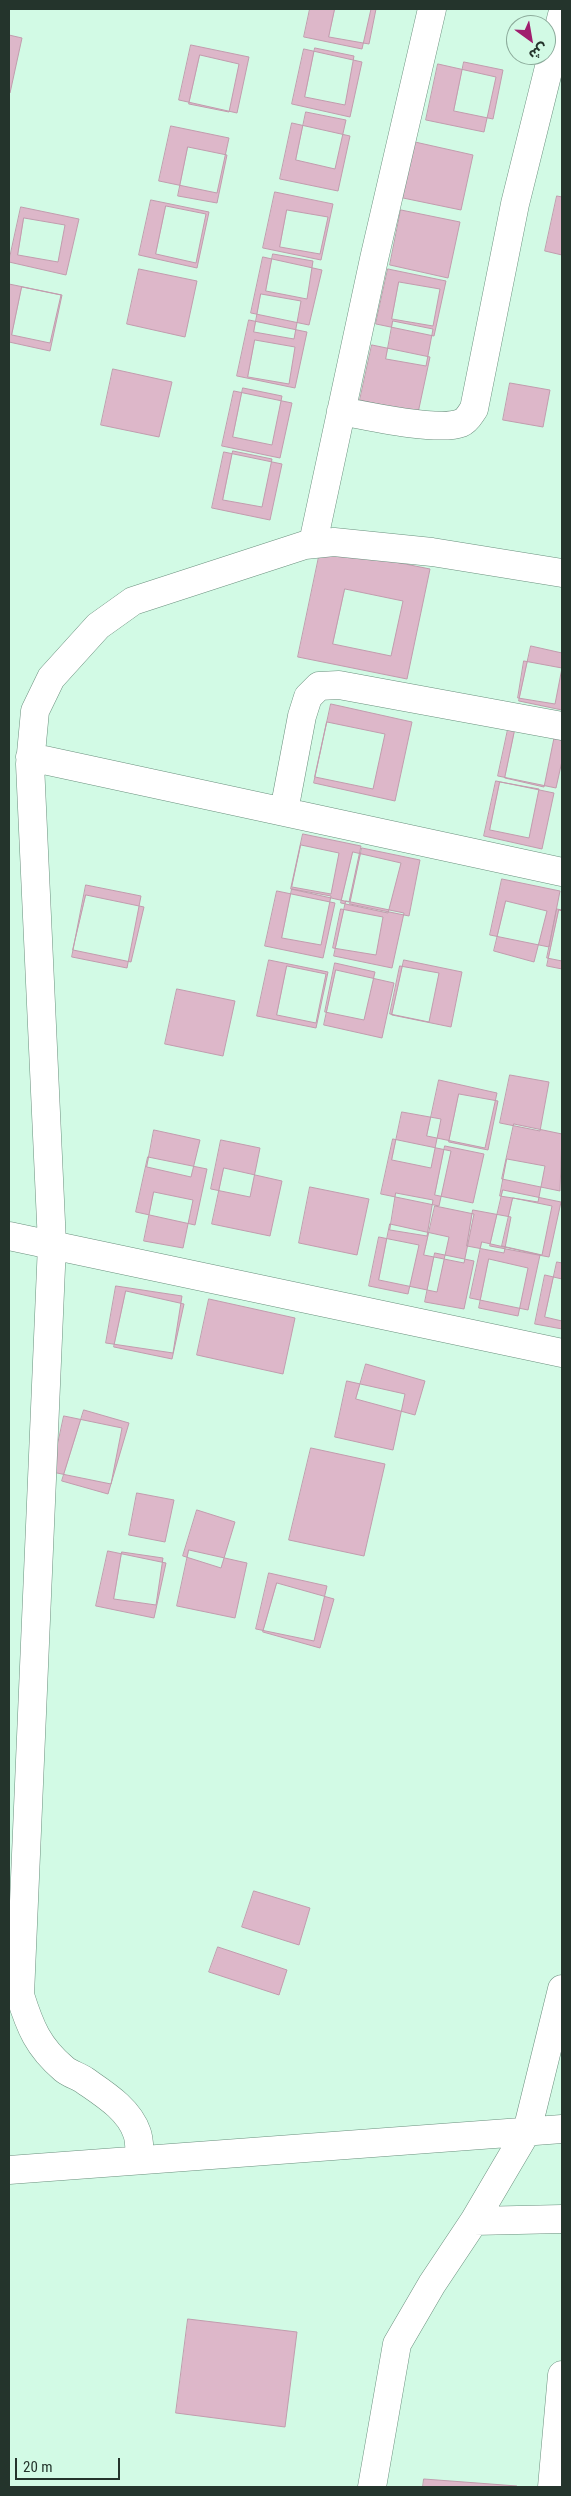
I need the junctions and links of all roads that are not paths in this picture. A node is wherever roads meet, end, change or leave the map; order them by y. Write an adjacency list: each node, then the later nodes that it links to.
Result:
1 (432, 9): 3 (street)
2 (562, 15): 3 (street)
3 (341, 411): 4 (street)
4 (313, 543): 5 (street); 7 (street)
5 (562, 573)
6 (562, 726): 8 (street)
7 (30, 758): 8 (street); 11 (street)
8 (284, 811): 9 (street)
9 (562, 872)
10 (9, 1236): 11 (street)
11 (52, 1244): 12 (street); 16 (street)
12 (562, 1353)
13 (562, 1989): 15 (street)
14 (562, 2129): 15 (street)
15 (527, 2131): 16 (street); 19 (street)
16 (140, 2160): 17 (street)
17 (9, 2170)
18 (562, 2219): 19 (street)
19 (474, 2221): 21 (street)
20 (562, 2375): 22 (street)
21 (372, 2487)
22 (552, 2487)

